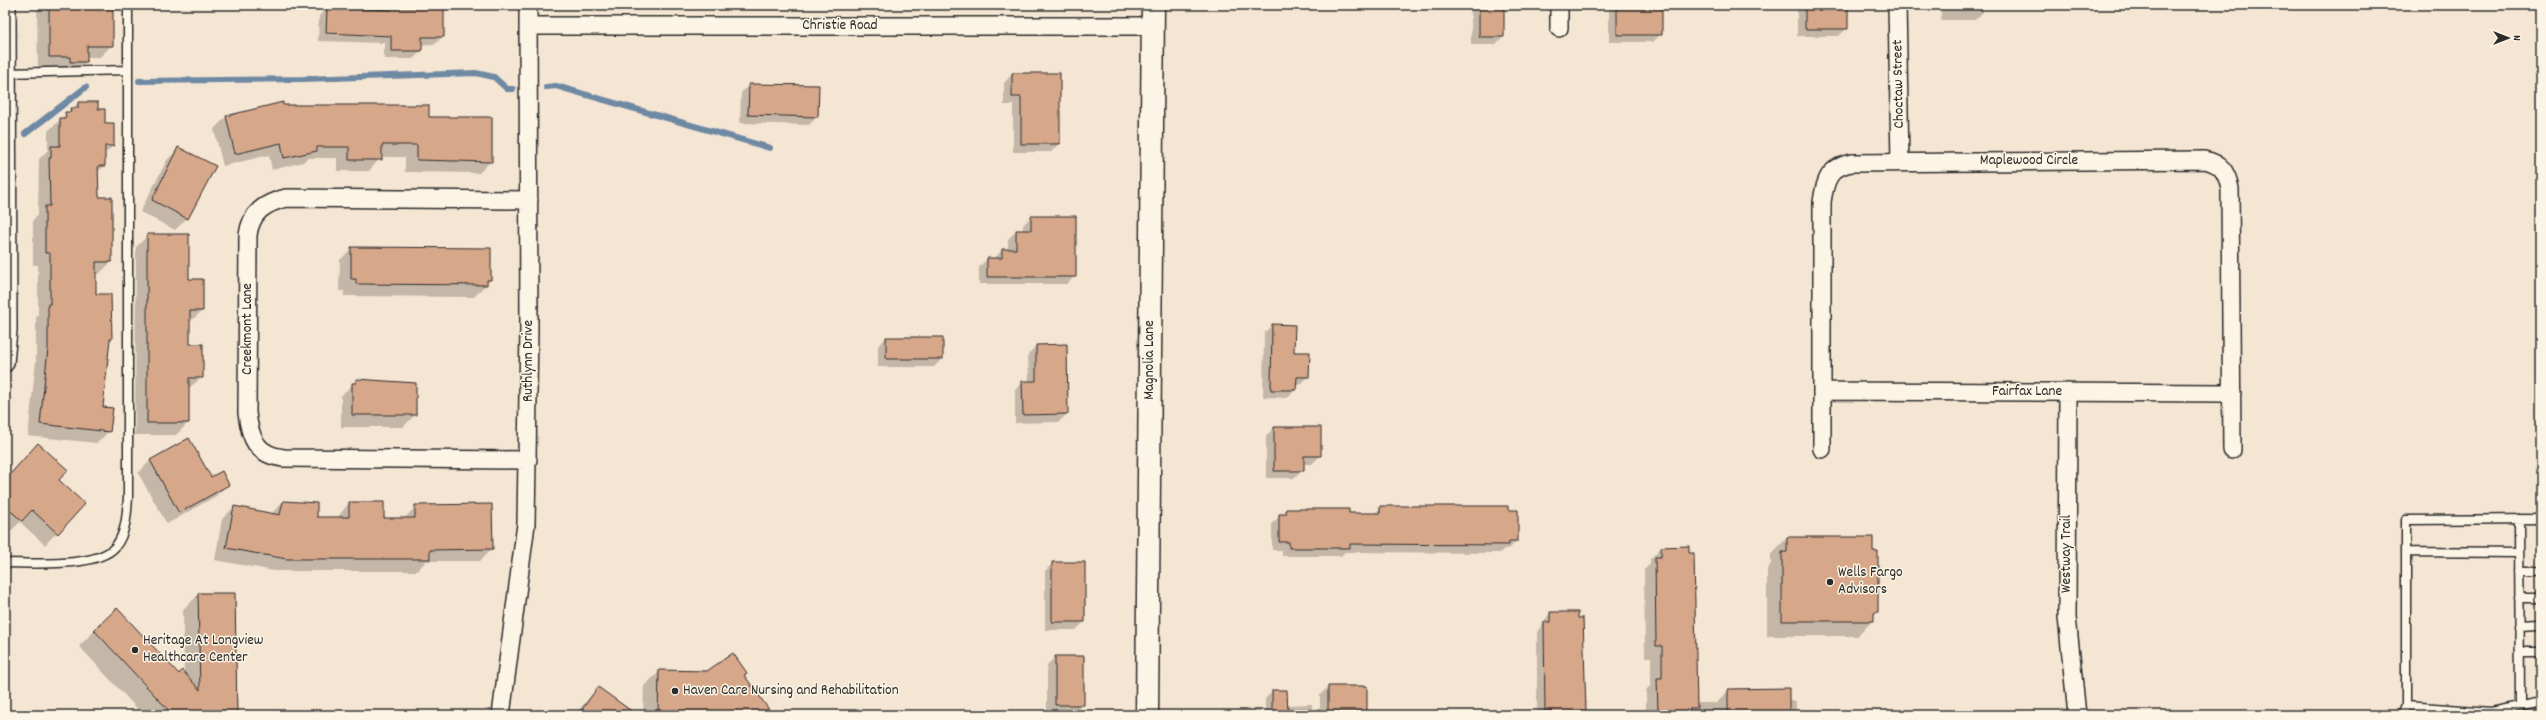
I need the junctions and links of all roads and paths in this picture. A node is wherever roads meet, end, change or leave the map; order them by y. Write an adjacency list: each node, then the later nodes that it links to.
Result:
1 (7, 5): 10 (street)
2 (128, 5): 9 (lane)
3 (528, 5): 7 (street, Ruthlynn Drive)
4 (1559, 5): 8 (street)
5 (1897, 5): 11 (street, Choctaw Street)
6 (1153, 15): 7 (street, Christie Road); 37 (main road, Magnolia Lane)
7 (528, 26): 12 (street, Ruthlynn Drive)
8 (1559, 28)
9 (128, 70): 10 (lane); 24 (lane)
10 (7, 73): 13 (street)
11 (1900, 162): 14 (street, Maplewood Circle); 16 (street, Maplewood Circle)
12 (529, 200): 19 (street, Ruthlynn Drive); 19 (street, Creekmont Lane)
13 (5, 363)
14 (1823, 391): 15 (street, Fairfax Lane); 17 (street, Maplewood Circle)
15 (2068, 392): 16 (street, Fairfax Lane); 38 (street, Westway Trail)
16 (2232, 393): 18 (street, Maplewood Circle)
17 (1822, 449)
18 (2232, 450)
19 (528, 460): 36 (street, Ruthlynn Drive)
20 (2519, 519): 21 (lane); 22 (lane); 23 (lane)
21 (2541, 519)
22 (2406, 552): 23 (lane); 34 (lane)
23 (2519, 553): 25 (lane)
24 (5, 563)
25 (2519, 571): 26 (lane); 27 (lane)
26 (2536, 571)
27 (2519, 598): 28 (lane); 30 (lane)
28 (2537, 598)
29 (2538, 625): 30 (lane)
30 (2519, 626): 31 (lane)
31 (2520, 652): 32 (lane); 35 (lane)
32 (2539, 652)
33 (2541, 702): 35 (lane)
34 (2406, 706): 35 (lane); 39 (lane)
35 (2520, 706)
36 (501, 715)
37 (1147, 715)
38 (2077, 715)
39 (2402, 715)

